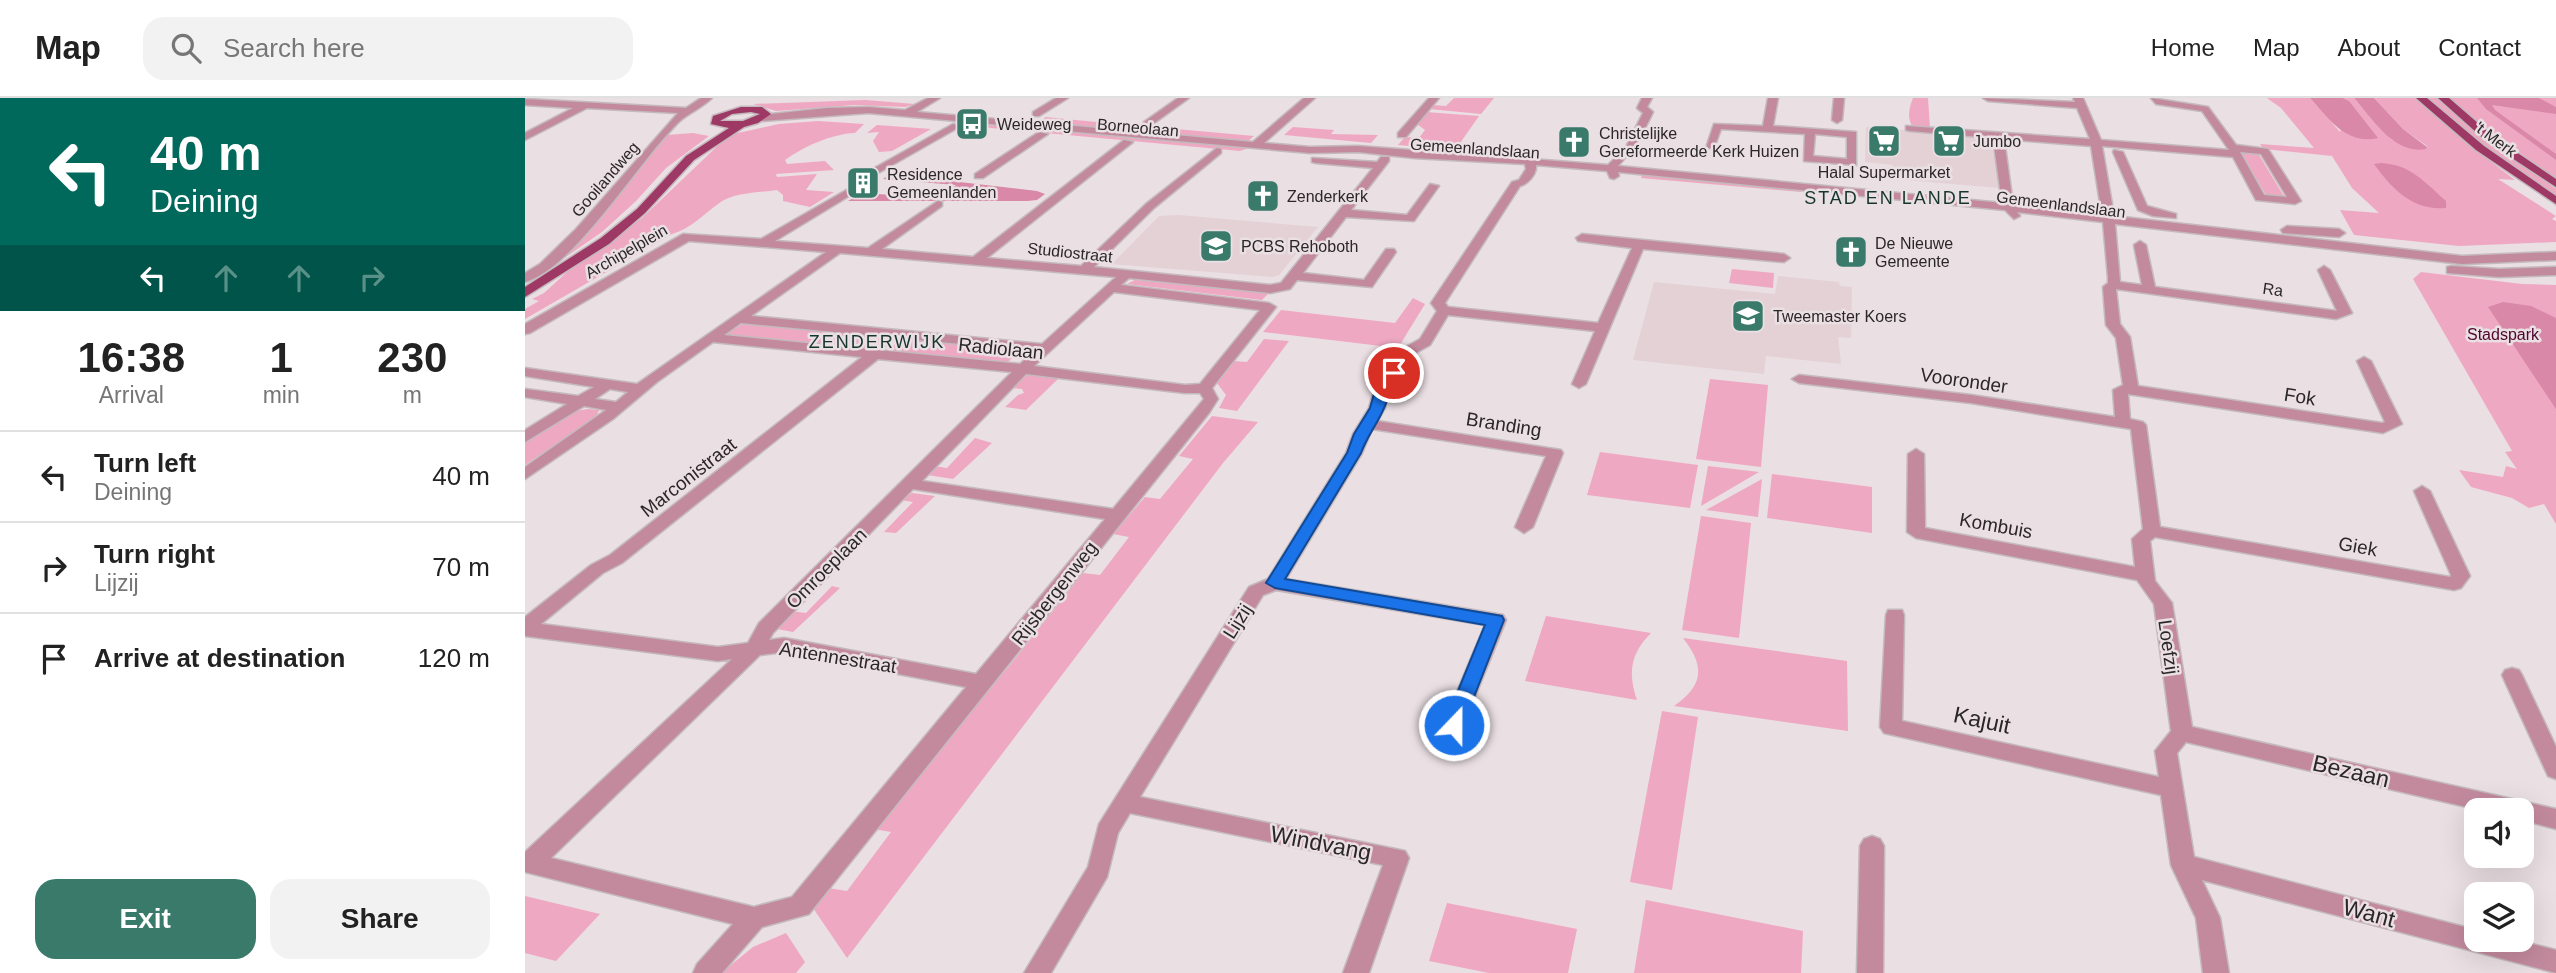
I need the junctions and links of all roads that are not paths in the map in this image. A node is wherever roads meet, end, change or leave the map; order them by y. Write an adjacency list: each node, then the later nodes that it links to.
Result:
1 (707, 98): 20 (street, Gooilandweg)
2 (737, 98): 21 (main road)
3 (748, 98): 19 (main road)
4 (935, 98): 22 (street)
5 (1063, 98): 24 (street)
6 (1184, 98): 30 (street)
7 (1310, 98): 37 (street)
8 (1434, 98): 38 (street)
9 (1647, 98): 51 (street)
10 (1773, 98): 33 (street)
11 (1839, 98): 26 (street)
12 (1988, 98): 17 (street)
13 (2156, 98): 46 (street)
14 (2421, 98): 59 (main road, 't Merk)
15 (2443, 98): 55 (main road, 't Merk)
16 (532, 101): 18 (street)
17 (2079, 102): 42 (street)
18 (586, 105): 20 (street); 40 (street)
19 (751, 109): 21 (main road); 25 (main road)
20 (687, 111): 79 (street, Gooilandweg)
21 (730, 112): 31 (main road)
22 (909, 112): 23 (street, Gemeenlandslaan); 25 (street, Gemeenlandslaan); 28 (street)
23 (979, 114): 24 (street, Gemeenlandslaan); 43 (street, Gemeenlandslaan)
24 (1036, 114): 30 (street, Gemeenlandslaan)
25 (763, 115): 29 (main road)
26 (1837, 120)
27 (875, 121): 28 (street, Borneolaan)
28 (894, 121): 32 (street, Borneolaan)
29 (742, 124): 31 (main road); 48 (main road)
30 (1147, 124): 37 (street, Gemeenlandslaan)
31 (722, 125): 48 (main road)
32 (956, 127): 36 (street, Borneolaan); 53 (street)
33 (1768, 127): 35 (street); 44 (street)
34 (1910, 128): 39 (street)
35 (1810, 131): 35 (street)
36 (1043, 134): 41 (street, Borneolaan); 52 (street)
37 (1266, 135): 43 (street)
38 (1402, 135)
39 (1998, 135): 42 (street); 61 (street)
40 (525, 137)
41 (1128, 142): 45 (street, Borneolaan); 74 (street)
42 (2098, 143): 46 (street); 54 (street)
43 (1255, 145): 49 (street, Gemeenlandslaan)
44 (1710, 146)
45 (1217, 151): 49 (street, Borneolaan); 75 (street)
46 (2234, 151): 46 (street)
47 (2118, 152): 57 (street)
48 (690, 158): 83 (main road)
49 (1385, 159): 50 (street, Gemeenlandslaan); 62 (street)
50 (1527, 166): 51 (street, Gemeenlandslaan); 84 (street, Lijzij)
51 (1616, 172): 61 (street, Gemeenlandslaan)
52 (979, 176)
53 (865, 179)
54 (2103, 184): 57 (street); 63 (street)
55 (2556, 184)
56 (1434, 186): 62 (street)
57 (2132, 186): 64 (street)
58 (846, 191): 66 (street)
59 (2556, 201)
60 (938, 204): 70 (street)
61 (2011, 211): 63 (street, Gemeenlandslaan)
62 (1343, 213): 78 (street)
63 (2108, 223): 72 (street, Gemeenlandslaan); 77 (street, Gemeenlandslaan); 81 (street)
64 (2339, 233)
65 (1582, 238): 67 (street)
66 (763, 243): 69 (street, Archipelplein); 87 (street, Archipelplein)
67 (1639, 244): 73 (street); 86 (street)
68 (2140, 245): 82 (street)
69 (838, 249): 70 (street, Studiostraat); 85 (street)
70 (870, 252): 74 (street, Studiostraat)
71 (1390, 252): 78 (street)
72 (2556, 256)
73 (1784, 258)
74 (976, 260): 75 (street, Studiostraat)
75 (1084, 270): 80 (street, Studiostraat)
76 (2324, 270): 82 (street, Ra)
77 (2556, 271)
78 (1294, 276): 80 (street, Studiostraat)
79 (525, 278)
80 (1119, 281): 89 (street, Omroeplaan); 97 (street, Rijsbergenweg)
81 (2114, 285): 82 (street, Ra); 99 (street)
82 (2149, 289)
83 (525, 293)
84 (1444, 311): 86 (street); 104 (street, Lijzij)
85 (738, 319): 88 (street); 89 (street, Radiolaan)
86 (1603, 328): 96 (street)
87 (525, 330)
88 (710, 338): 90 (street, Radiolaan); 98 (street)
89 (1044, 348): 92 (street, Omroeplaan)
90 (874, 355): 92 (street, Radiolaan); 116 (street, Marconistraat)
91 (2364, 361): 99 (street, Fok)
92 (1023, 369): 97 (street, Radiolaan); 108 (street, Omroeplaan)
93 (525, 372): 95 (street)
94 (1799, 379): 103 (street, Vooronder)
95 (608, 384): 98 (street); 101 (street)
96 (1579, 384)
97 (1204, 388): 110 (street, Rijsbergenweg)
98 (640, 389): 102 (street)
99 (2131, 389): 103 (street)
100 (525, 393): 101 (street)
101 (581, 402): 102 (street); 105 (street)
102 (619, 407): 107 (street)
103 (2123, 423): 112 (street, Loefzij)
104 (1367, 424): 111 (street, Branding); 114 (street, Lijzij)
105 (525, 437)
106 (1916, 454): 113 (street, Kombuis)
107 (525, 474)
108 (910, 484): 110 (street); 117 (street, Omroeplaan)
109 (2421, 491): 112 (street, Giek)
110 (1117, 515): 119 (street, Rijsbergenweg)
111 (1524, 527)
112 (2152, 531): 113 (street, Loefzij)
113 (2144, 575): 121 (street, Loefzij)
114 (1275, 583): 120 (street); 125 (street, Lijzij)
115 (1895, 615): 123 (street, Kajuit)
116 (525, 628): 117 (street, Antennestraat)
117 (754, 649): 119 (street, Antennestraat); 129 (street, Omroeplaan)
118 (2512, 675): 122 (street)
119 (983, 683): 131 (street, Rijsbergenweg)
120 (1454, 725)
121 (2182, 733): 123 (street); 124 (street, Bezaan)
122 (2556, 770)
123 (2170, 788): 130 (street)
124 (2464, 798)
125 (1126, 803): 134 (street, Lijzij); 135 (street, Windvang)
126 (2534, 814): 127 (street, Bezaan)
127 (2556, 819)
128 (1872, 846): 136 (street)
129 (527, 862): 131 (street)
130 (2183, 865): 132 (street, Want); 137 (street)
131 (754, 918): 133 (street)
132 (2556, 962)
133 (706, 973)
134 (1037, 973)
135 (1356, 973)
136 (1870, 973)
137 (2217, 973)

